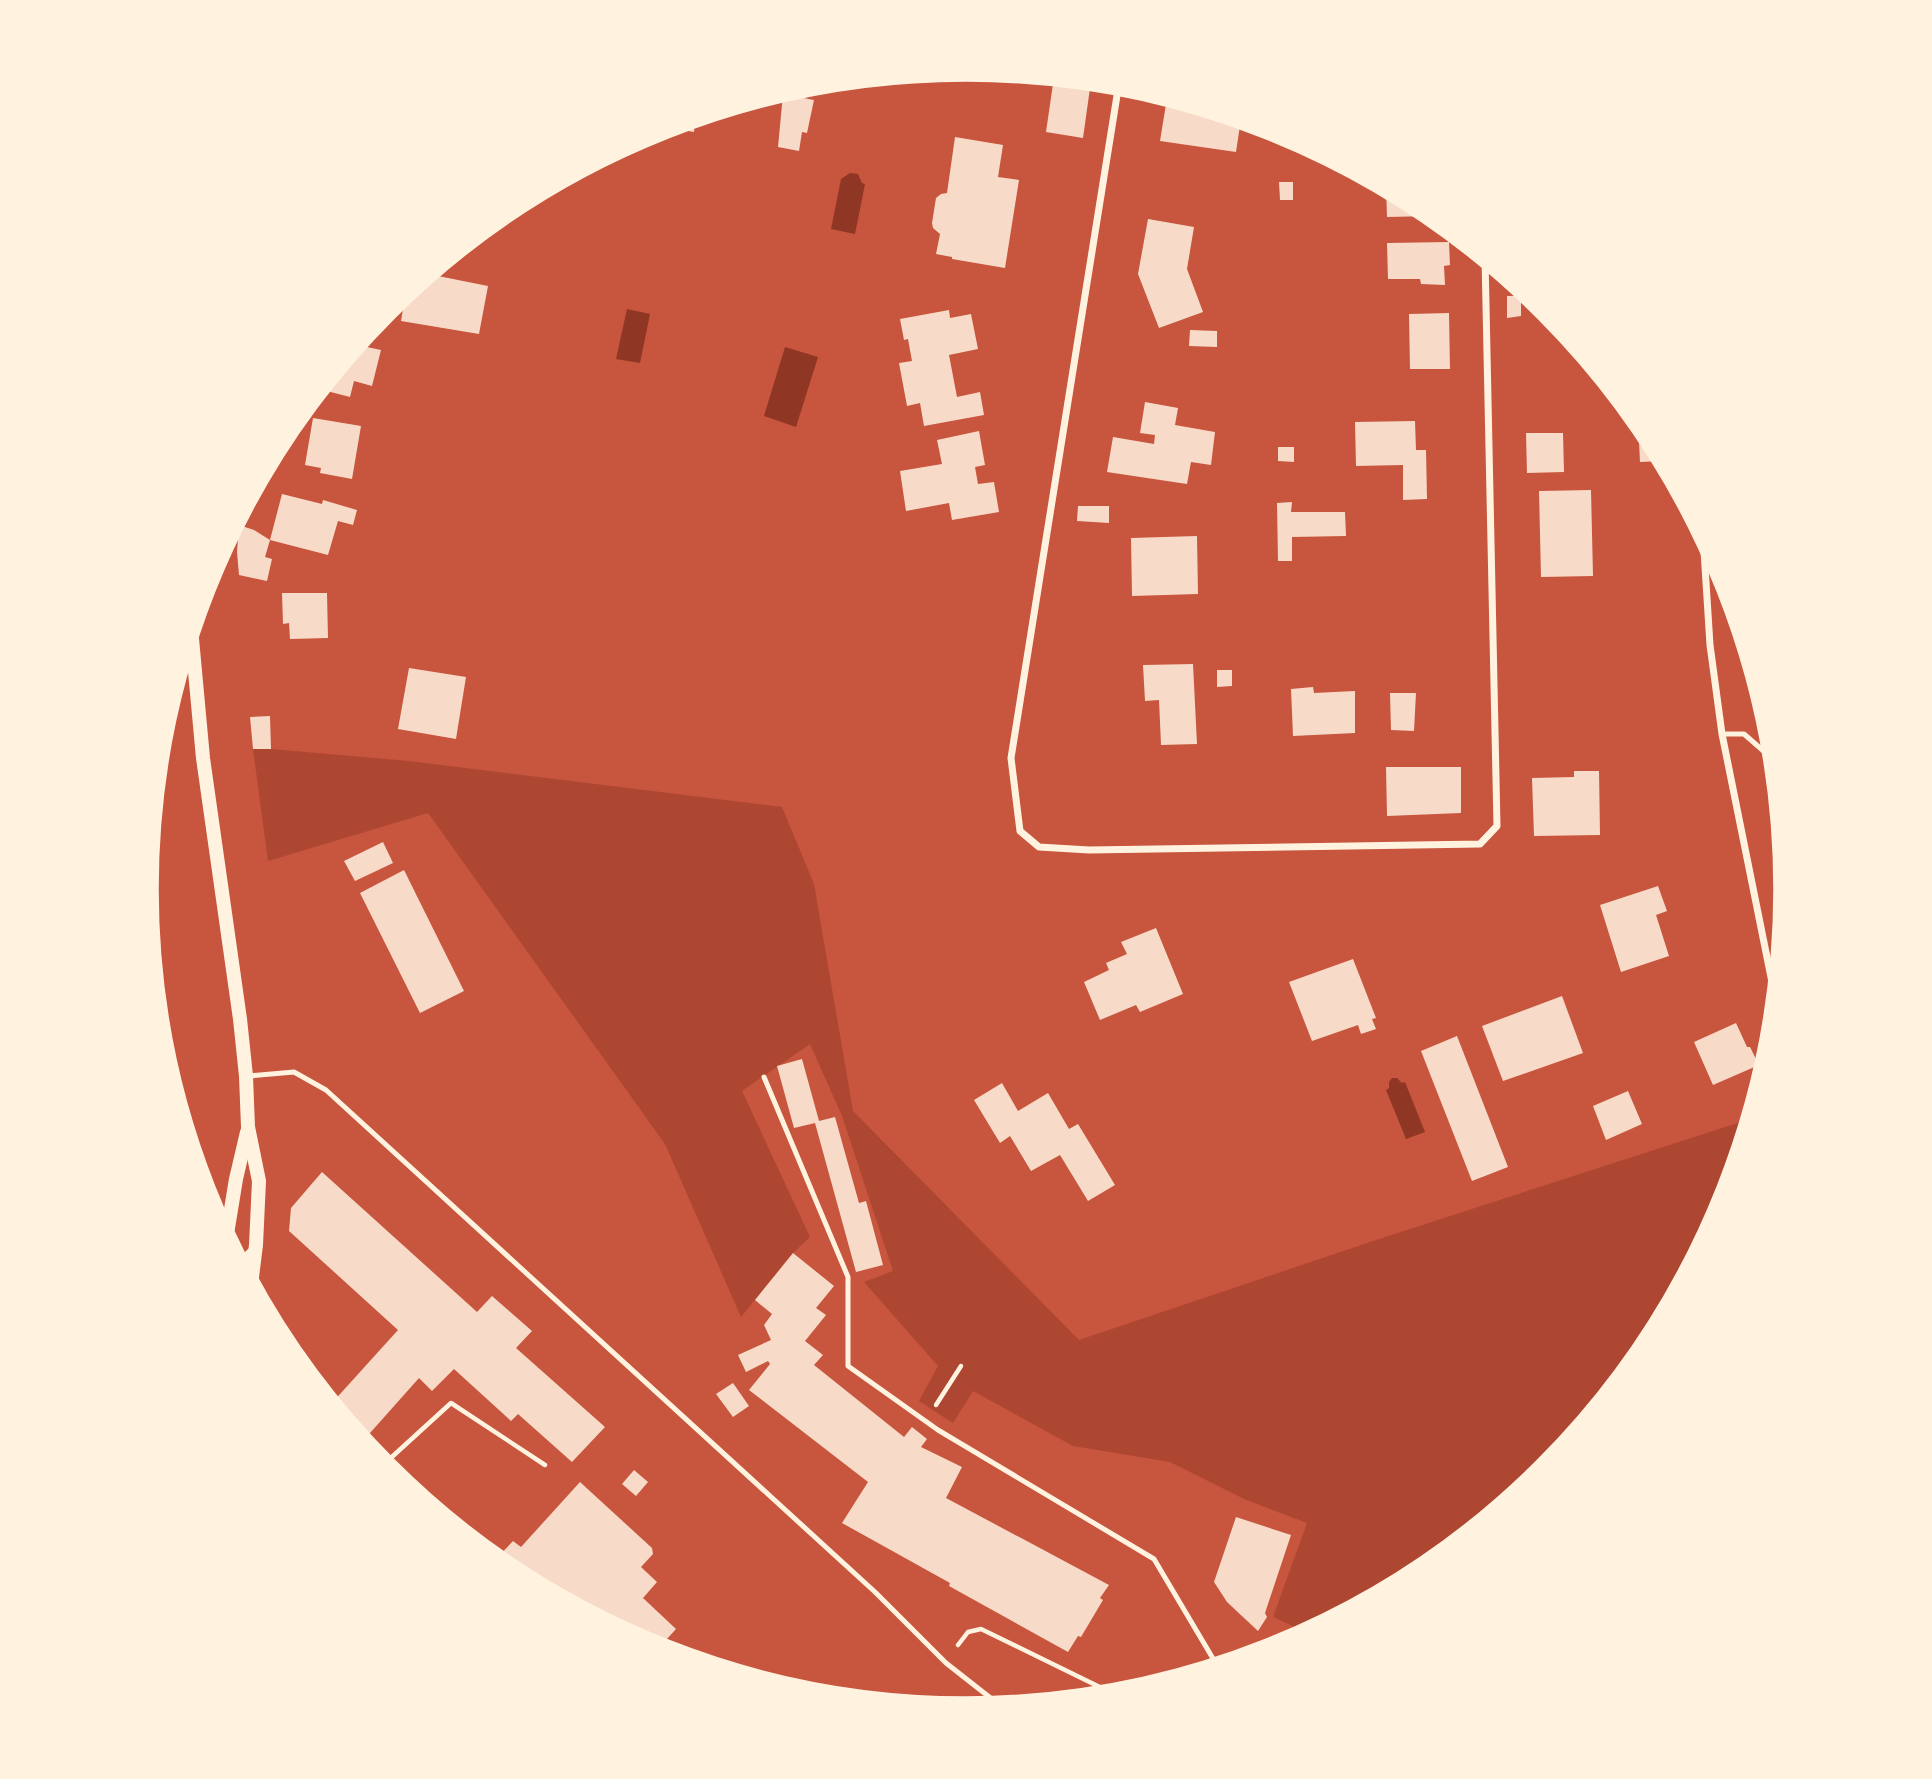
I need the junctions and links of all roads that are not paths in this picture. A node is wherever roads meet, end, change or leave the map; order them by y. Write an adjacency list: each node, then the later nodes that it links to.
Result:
1 (1117, 95): 2 (street)
2 (1485, 270)
3 (1705, 561): 5 (street)
4 (193, 652): 8 (main road)
5 (1722, 734): 6 (lane); 7 (street)
6 (1762, 749)
7 (1770, 973)
8 (246, 1076): 10 (main road); 16 (lane)
9 (764, 1077): 15 (lane)
10 (248, 1127): 11 (main road); 12 (main road)
11 (229, 1222)
12 (257, 1245): 13 (street); 14 (main road)
13 (245, 1257)
14 (253, 1271)
15 (1214, 1660)
16 (990, 1698)

